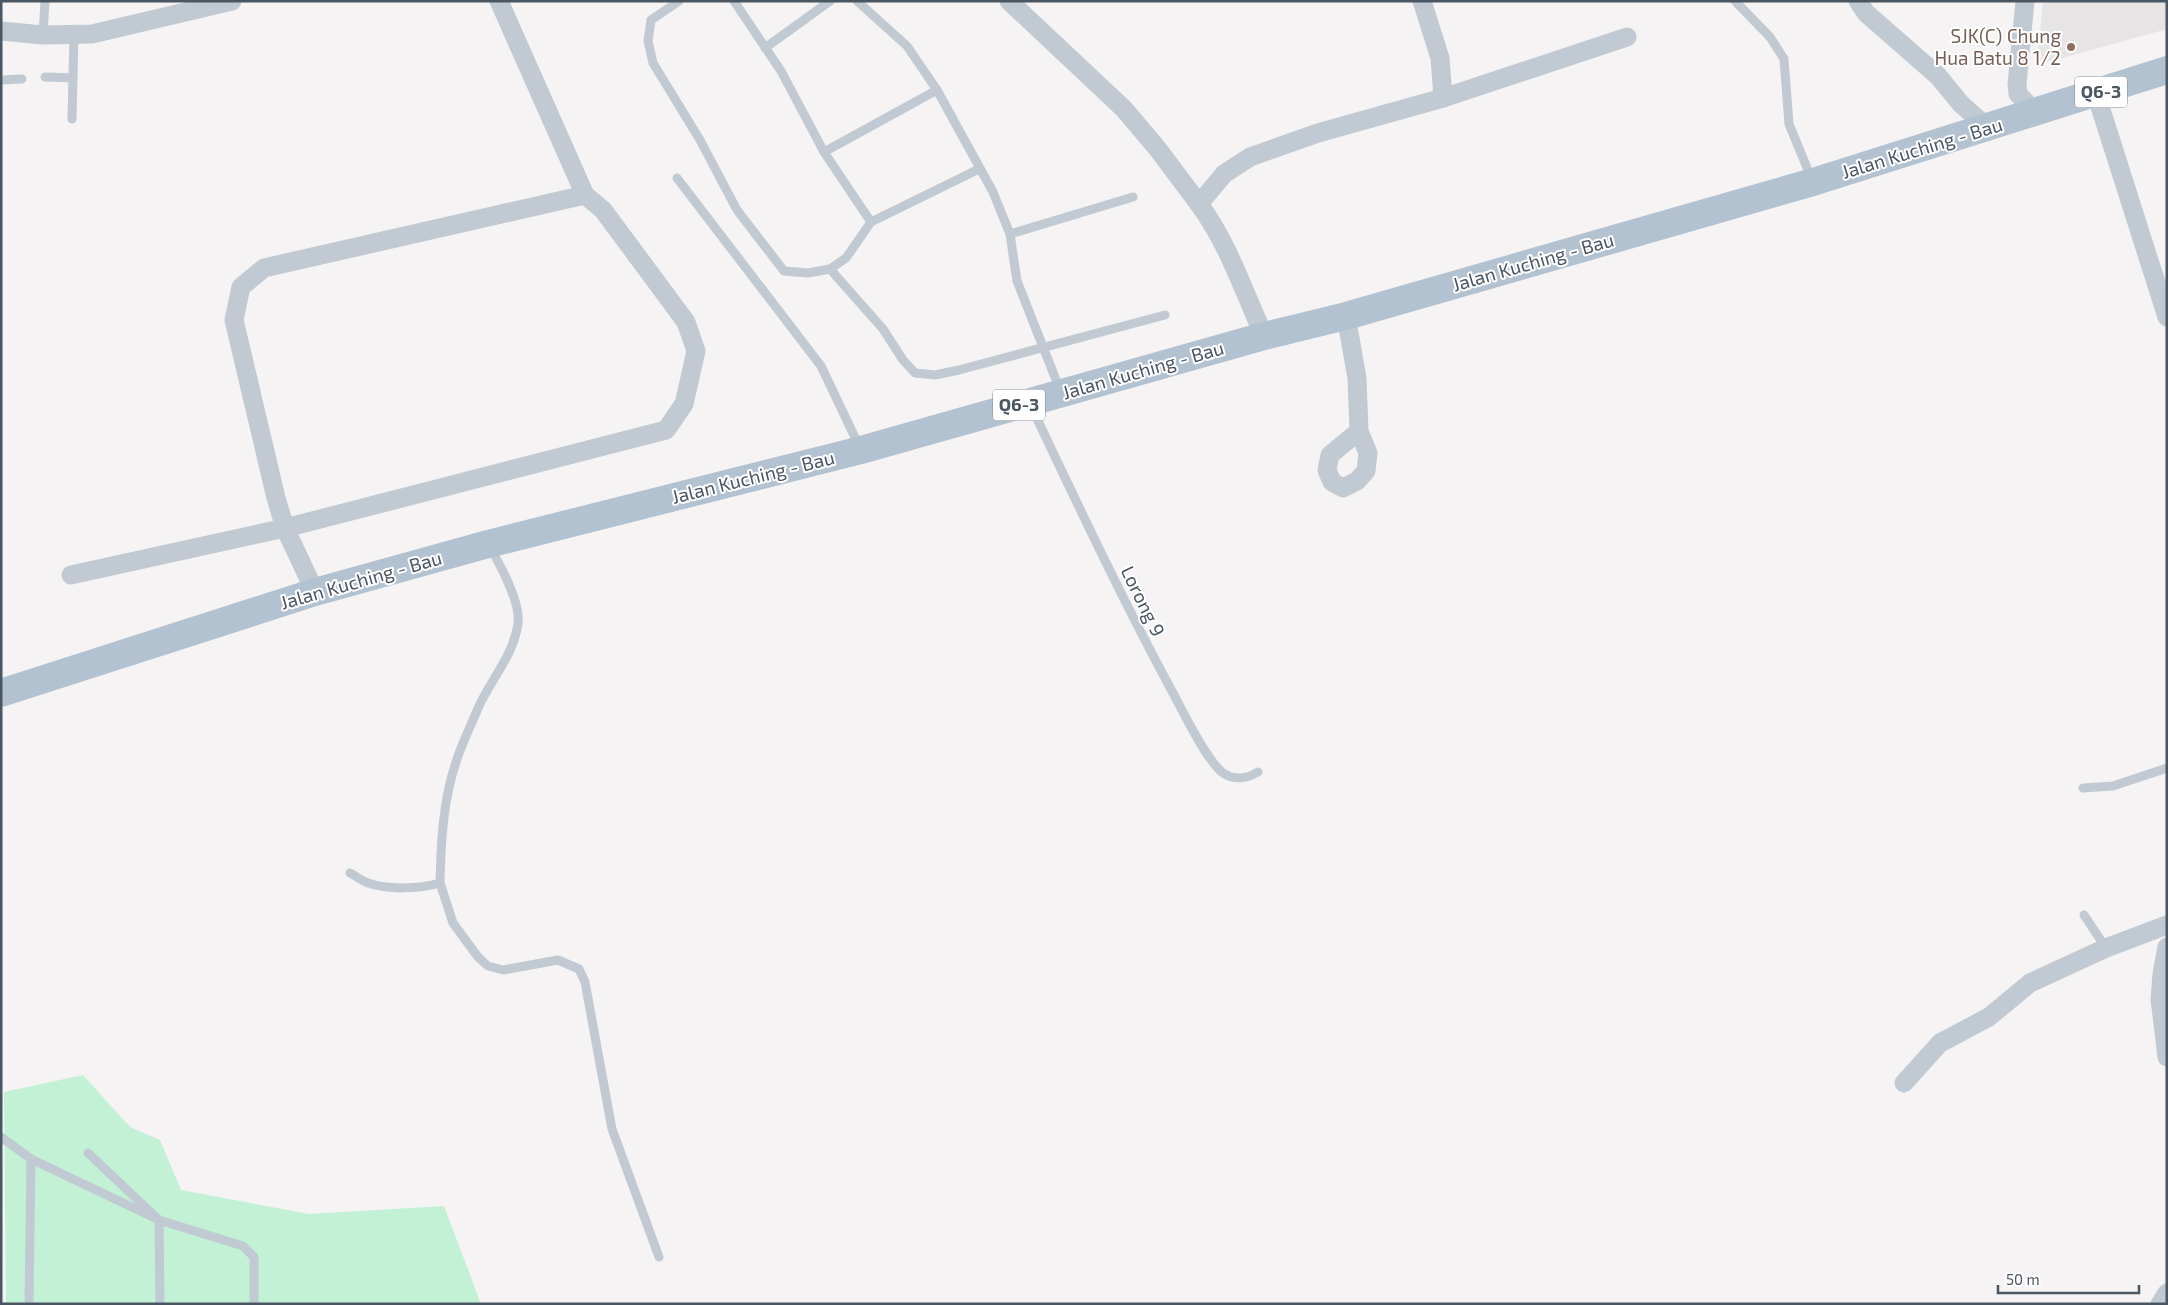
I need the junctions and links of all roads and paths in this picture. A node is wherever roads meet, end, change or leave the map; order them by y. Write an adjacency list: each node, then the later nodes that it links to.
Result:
1 (45, 1): 15 (lane)
2 (232, 1): 14 (street)
3 (499, 1): 33 (street)
4 (679, 1): 38 (lane)
5 (734, 1): 17 (lane)
6 (830, 1): 17 (lane)
7 (857, 1): 23 (lane)
8 (1009, 1): 35 (street)
9 (1422, 1): 25 (street)
10 (1735, 1): 32 (lane)
11 (1858, 1): 28 (street)
12 (2025, 1): 26 (street)
13 (1, 31): 15 (street)
14 (74, 34): 15 (street); 20 (lane)
15 (43, 35)
16 (1626, 37): 25 (street)
17 (765, 48): 29 (lane)
18 (2167, 70): 24 (main road, Jalan Kuching - Bau / Q6-3)
19 (45, 77): 20 (lane)
20 (73, 78): 27 (lane)
21 (22, 79): 22 (lane)
22 (1, 80)
23 (937, 90): 29 (lane); 30 (lane)
24 (2096, 94): 26 (main road, Jalan Kuching - Bau / Q6-3); 41 (street)
25 (1443, 98): 35 (street)
26 (2036, 113): 28 (main road, Jalan Kuching - Bau / Q6-3)
27 (72, 120)
28 (1988, 128): 32 (main road, Jalan Kuching - Bau / Q6-3)
29 (824, 152): 36 (lane)
30 (979, 169): 36 (lane); 37 (lane)
31 (677, 178): 47 (lane)
32 (1813, 182): 40 (main road, Jalan Kuching - Bau / Q6-3)
33 (585, 195): 48 (street); 48 (street)
34 (1133, 198): 37 (lane)
35 (1199, 204): 42 (street)
36 (871, 222): 38 (lane)
37 (1010, 234): 43 (lane)
38 (830, 269): 43 (lane)
39 (1166, 315): 43 (lane)
40 (1346, 316): 42 (main road, Jalan Kuching - Bau / Q6-3); 46 (street)
41 (2167, 317)
42 (1264, 336): 44 (main road, Jalan Kuching - Bau / Q6-3)
43 (1044, 347): 44 (lane)
44 (1062, 393): 45 (main road, Jalan Kuching - Bau / Q6-3)
45 (1029, 402): 47 (main road, Jalan Kuching - Bau / Q6-3); 54 (lane, Lorong 9)
46 (1359, 431)
47 (861, 450): 49 (main road, Jalan Kuching - Bau / Q6-3)
48 (285, 528): 50 (street); 51 (street)
49 (488, 544): 51 (main road, Jalan Kuching - Bau / Q6-3); 57 (lane)
50 (70, 574)
51 (315, 592): 52 (main road, Jalan Kuching - Bau / Q6-3)
52 (1, 693)
53 (2167, 768): 55 (lane)
54 (1258, 772)
55 (2083, 788)
56 (350, 873): 57 (lane)
57 (440, 883): 69 (lane)
58 (2084, 915): 61 (lane)
59 (2167, 925): 61 (street)
60 (2167, 947): 62 (street)
61 (2106, 948): 64 (street)
62 (2164, 975): 63 (street)
63 (2167, 1057)
64 (1904, 1084)
65 (1, 1137): 67 (lane)
66 (88, 1153): 68 (lane)
67 (32, 1158): 68 (lane); 71 (lane)
68 (159, 1220): 72 (lane); 73 (lane)
69 (659, 1257)
70 (2167, 1293): 74 (street)
71 (29, 1304)
72 (160, 1304)
73 (254, 1304)
74 (2160, 1304)

